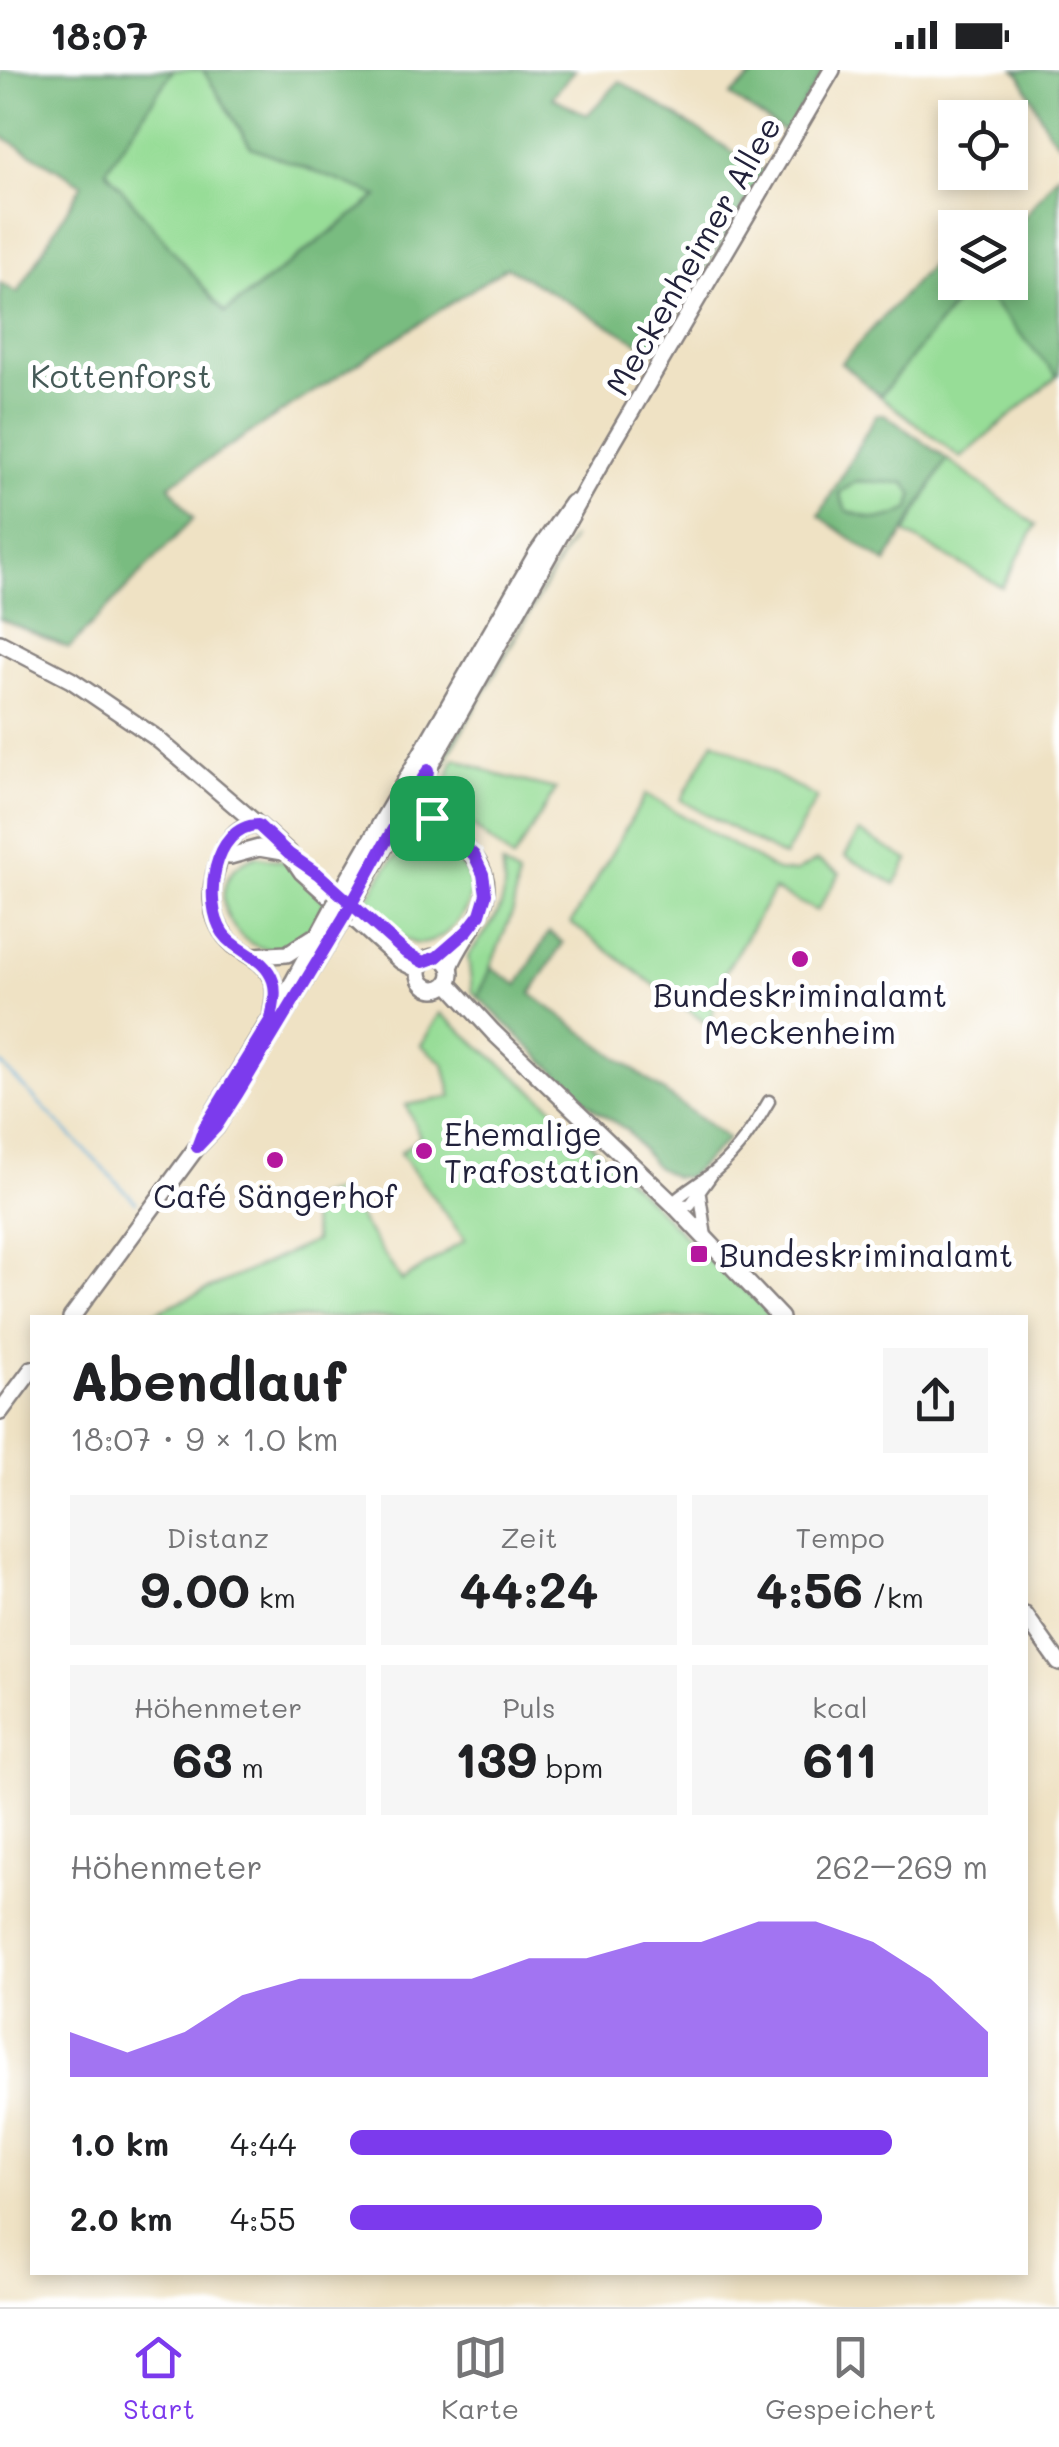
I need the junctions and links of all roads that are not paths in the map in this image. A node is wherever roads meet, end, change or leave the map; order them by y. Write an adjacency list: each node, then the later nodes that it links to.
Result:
1 (832, 70): 2 (main road, Meckenheimer Allee)
2 (566, 519): 4 (main road, Meckenheimer Allee); 13 (main road, Meckenheimer Allee)
3 (0, 643): 5 (main road)
4 (428, 770): 7 (main road); 9 (main road, Meckenheimer Allee)
5 (219, 791): 6 (main road); 8 (main road)
6 (258, 825): 8 (main road); 10 (main road); 11 (main road)
7 (445, 832): 9 (main road); 16 (main road)
8 (230, 839): 12 (main road)
9 (388, 840): 13 (main road, Meckenheimer Allee)
10 (289, 854): 11 (main road); 16 (main road)
11 (230, 856): 12 (main road)
12 (214, 880): 15 (main road)
13 (350, 892): 14 (main road, Meckenheimer Allee, bridge)
14 (334, 914): 15 (main road); 17 (main road, Meckenheimer Allee); 19 (main road, Meckenheimer Allee)
15 (252, 956): 17 (main road)
16 (436, 971): 22 (main road)
17 (271, 1019): 19 (main road, Meckenheimer Allee)
18 (769, 1101): 20 (street)
19 (197, 1147): 24 (main road, Meckenheimer Allee)
20 (714, 1172): 21 (street); 22 (street)
21 (700, 1194): 22 (street); 23 (street)
22 (672, 1204): 23 (main road)
23 (706, 1238): 25 (main road)
24 (73, 1315)
25 (778, 1315)
26 (30, 1372): 27 (main road)
27 (0, 1412)
28 (1028, 1619): 29 (main road)
29 (1059, 1663)

